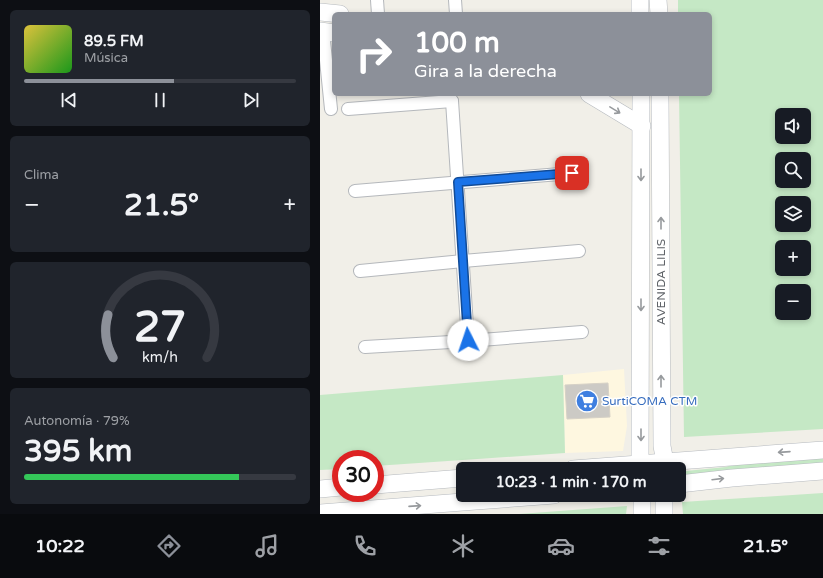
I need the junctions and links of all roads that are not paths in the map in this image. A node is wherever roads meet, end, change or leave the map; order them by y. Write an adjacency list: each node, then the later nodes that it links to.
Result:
1 (377, 0): 6 (street)
2 (455, 0): 7 (street)
3 (640, 0): 8 (main road)
4 (658, 0): 9 (main road)
5 (320, 12): 10 (main road)
6 (378, 12)
7 (456, 12)
8 (640, 12)
9 (659, 12)
10 (332, 13)
11 (326, 32): 16 (street)
12 (452, 96): 17 (street); 22 (street)
13 (592, 96): 18 (main road, one-way to 18)
14 (641, 96): 18 (main road, AVENIDA LILIS)
15 (660, 96): 20 (main road, AVENIDA LILIS)
16 (331, 109)
17 (348, 109)
18 (642, 126): 19 (main road, AVENIDA LILIS)
19 (641, 153): 20 (main road); 31 (main road, AVENIDA LILIS, one-way to 31)
20 (661, 154): 32 (main road, AVENIDA LILIS, one-way to 20)
21 (572, 173): 22 (street)
22 (458, 182): 23 (street); 25 (street)
23 (354, 191)
24 (579, 251): 25 (street)
25 (463, 261): 26 (street); 28 (street)
26 (360, 271)
27 (582, 332): 28 (street)
28 (468, 340): 29 (street)
29 (365, 347)
30 (823, 450): 33 (main road, one-way to 33)
31 (641, 462)
32 (664, 462)
33 (686, 464)
34 (823, 471): 36 (main road, one-way to 34)
35 (456, 479): 37 (main road)
36 (686, 483)
37 (384, 484)
38 (332, 488): 39 (main road)
39 (320, 489)
40 (463, 502): 43 (main road, one-way to 40)
41 (642, 502): 44 (main road)
42 (664, 502): 45 (main road)
43 (320, 513)
44 (642, 514)
45 (664, 514)

